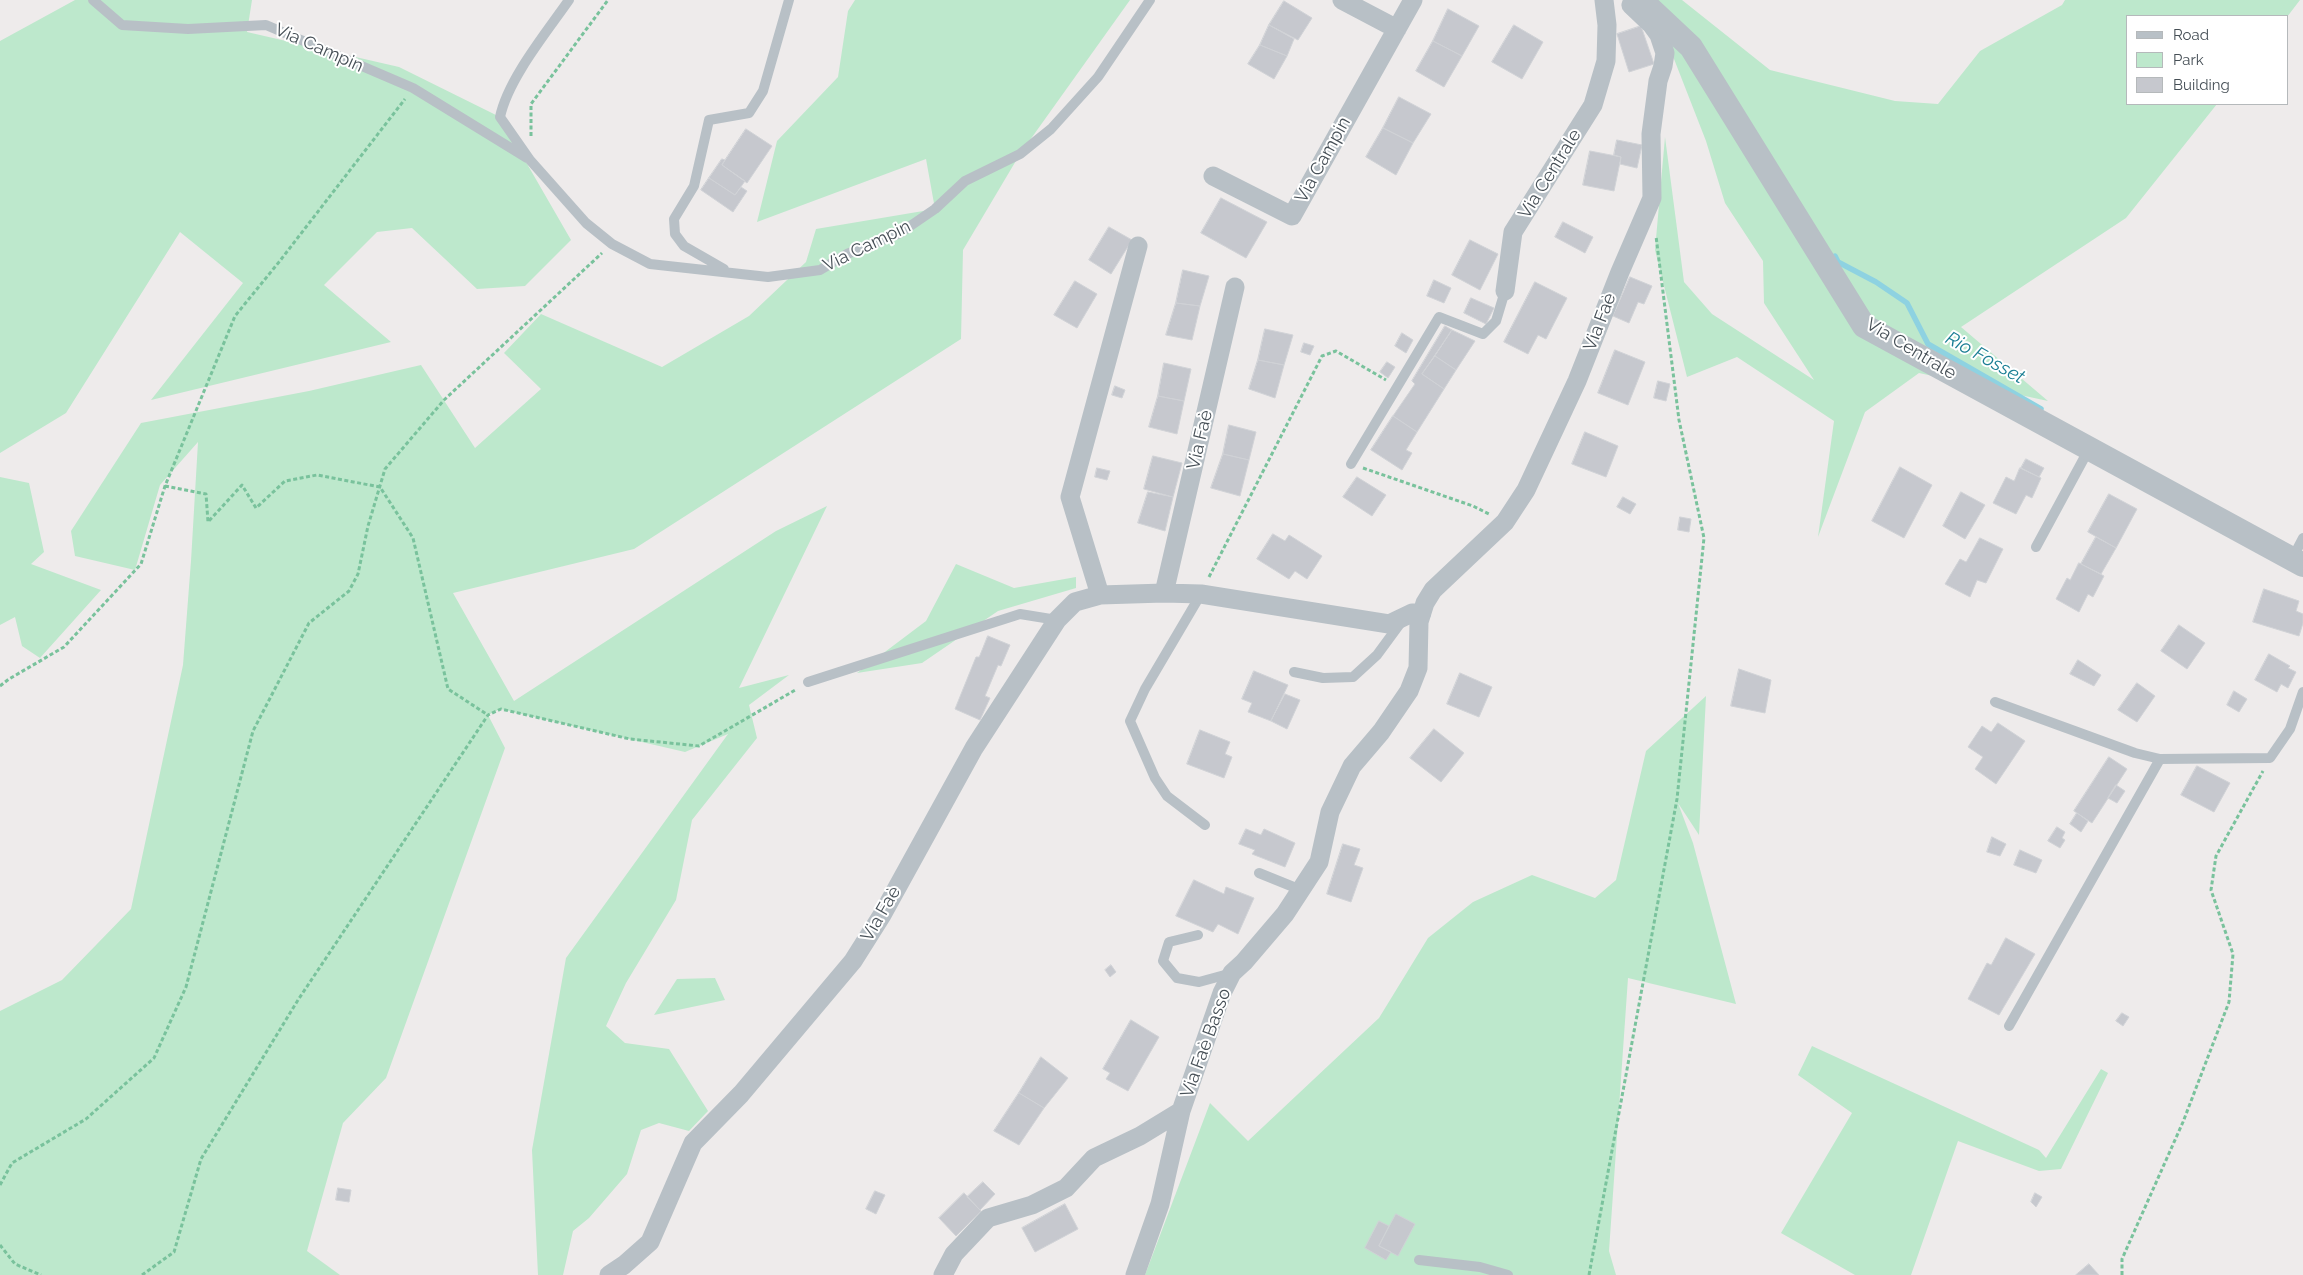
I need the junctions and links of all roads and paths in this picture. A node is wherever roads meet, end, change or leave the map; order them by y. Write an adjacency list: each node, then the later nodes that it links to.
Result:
1 (93, 0): 12 (lane, Via Campin)
2 (569, 0): 13 (lane, Via Campin)
3 (608, 0): 13 (path)
4 (789, 0): 18 (lane)
5 (1150, 0): 18 (lane, Via Campin)
6 (1342, 0): 11 (street)
7 (1413, 0): 11 (street, Via Campin)
8 (1604, 0): 20 (street, Via Centrale)
9 (1633, 0): 15 (street, Via Faè)
10 (1641, 0): 22 (street, Via Centrale)
11 (1397, 29): 14 (street, Via Campin)
12 (413, 88): 13 (lane, Via Campin); 24 (path)
13 (530, 160): 16 (lane, Via Campin)
14 (1213, 176)
15 (1652, 198): 26 (street, Via Faè); 59 (path)
16 (612, 244): 18 (lane, Via Campin); 25 (path)
17 (1138, 246): 32 (street)
18 (728, 271)
19 (1235, 287): 30 (street, Via Faè)
20 (1505, 291): 21 (lane)
21 (1397, 386): 23 (lane); 31 (path)
22 (2089, 449): 28 (lane); 29 (street, Via Centrale)
23 (1351, 464): 26 (path)
24 (166, 486): 25 (path); 37 (path)
25 (380, 487): 40 (path); 50 (path)
26 (1505, 522): 33 (street, Via Faè)
27 (2303, 538): 29 (lane)
28 (2036, 548)
29 (2297, 562)
30 (1164, 592): 31 (street, Via Faè); 32 (street, Via Faè)
31 (1201, 594): 33 (street, Via Faè); 43 (lane)
32 (1100, 595): 34 (street, Via Faè)
33 (1416, 617): 35 (lane); 45 (street, Via Faè Basso)
34 (1057, 620): 36 (lane); 55 (street, Via Faè)
35 (1294, 672)
36 (808, 682): 40 (path)
37 (0, 686)
38 (2303, 692): 41 (lane)
39 (1995, 702): 42 (lane)
40 (488, 715): 54 (path)
41 (2270, 758): 42 (lane); 60 (path)
42 (2160, 759): 48 (lane)
43 (1205, 825)
44 (1259, 874): 45 (lane)
45 (1301, 890): 47 (street, Via Faè Basso)
46 (1198, 935): 47 (lane)
47 (1232, 973): 49 (street, Via Faè Basso)
48 (2010, 1026)
49 (1181, 1111): 56 (street); 57 (street, Via Faè Basso)
50 (0, 1185)
51 (0, 1245): 53 (path)
52 (1418, 1260): 58 (lane)
53 (41, 1275)
54 (142, 1275)
55 (609, 1275)
56 (943, 1275)
57 (1135, 1275)
58 (1508, 1275)
59 (1588, 1275)
60 (2122, 1275)

